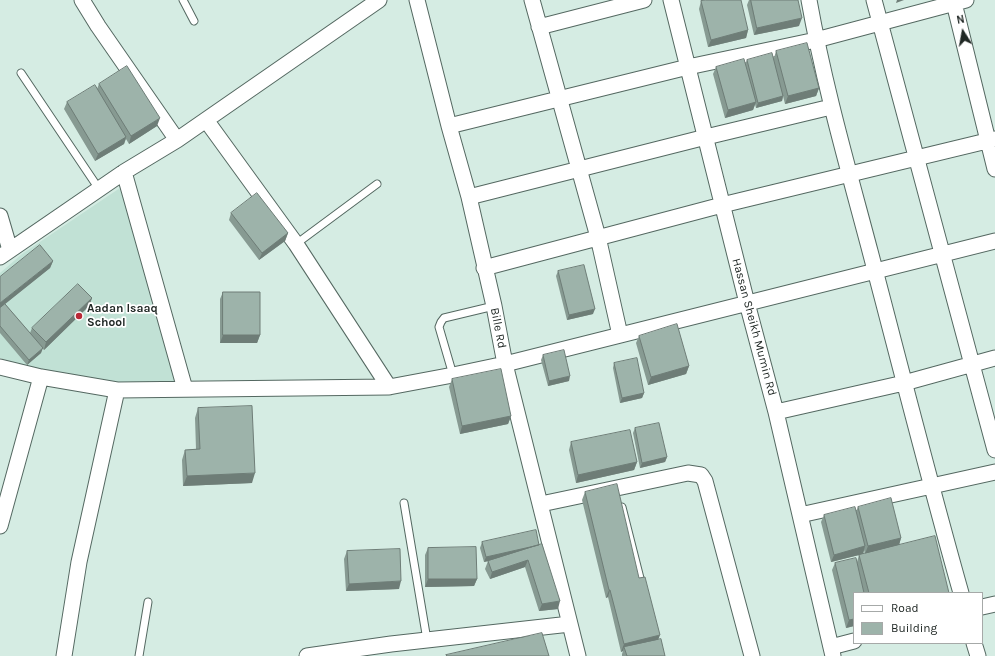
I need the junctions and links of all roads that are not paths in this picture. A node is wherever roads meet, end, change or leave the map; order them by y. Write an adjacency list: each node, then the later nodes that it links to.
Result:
1 (82, 0): 22 (street)
2 (182, 0): 11 (lane)
3 (379, 0): 19 (street)
4 (417, 0): 20 (street, Bille Rd)
5 (532, 0): 13 (street)
6 (644, 0): 13 (street)
7 (671, 0): 15 (street, Hassan Sheikh Mumin Rd)
8 (809, 0): 14 (street)
9 (874, 0): 12 (street)
10 (958, 1): 12 (street); 23 (street)
11 (194, 21)
12 (880, 22): 14 (street); 24 (street)
13 (539, 27): 17 (street)
14 (816, 40): 15 (street); 18 (street)
15 (688, 67): 17 (street); 21 (street, Hassan Sheikh Mumin Rd)
16 (21, 73): 30 (lane)
17 (559, 98): 20 (street); 25 (street)
18 (832, 107): 21 (street); 28 (street)
19 (206, 120): 22 (street); 36 (street)
20 (449, 126): 31 (street, Bille Rd)
21 (706, 137): 25 (street); 32 (street, Hassan Sheikh Mumin Rd)
22 (177, 140): 27 (street)
23 (992, 140): 24 (street); 26 (street)
24 (917, 158): 28 (street); 38 (street)
25 (579, 169): 31 (street); 34 (street)
26 (995, 169)
27 (124, 172): 30 (street); 52 (street)
28 (850, 175): 32 (street); 40 (street)
29 (376, 184): 36 (lane)
30 (99, 189): 37 (street)
31 (469, 197): 39 (street, Bille Rd)
32 (722, 205): 34 (street); 41 (street, Hassan Sheikh Mumin Rd)
33 (0, 216): 37 (street)
34 (598, 237): 39 (street); 43 (street)
35 (995, 241): 38 (street)
36 (296, 244): 51 (street)
37 (5, 253)
38 (942, 254): 40 (street); 46 (street)
39 (484, 268): 42 (street, Bille Rd)
40 (875, 271): 41 (street); 50 (street)
41 (747, 303): 43 (street); 54 (street, Hassan Sheikh Mumin Rd)
42 (494, 306): 45 (street, Bille Rd); 48 (lane)
43 (620, 335): 45 (street)
44 (995, 358): 46 (street)
45 (505, 364): 48 (street); 60 (street, Bille Rd)
46 (972, 364): 50 (street); 55 (street)
47 (0, 367): 49 (street)
48 (453, 375): 51 (street)
49 (41, 377): 53 (street); 62 (street)
50 (904, 383): 54 (street); 57 (street)
51 (389, 386): 52 (street)
52 (185, 389): 53 (street)
53 (118, 390): 73 (street)
54 (776, 412): 61 (street, Hassan Sheikh Mumin Rd)
55 (995, 450)
56 (995, 472): 57 (street)
57 (931, 486): 61 (street); 63 (street)
58 (404, 503): 69 (lane)
59 (621, 503): 64 (lane)
60 (541, 504): 68 (street, Bille Rd); 77 (street)
61 (800, 515): 72 (street, Hassan Sheikh Mumin Rd)
62 (0, 526)
63 (962, 592)
64 (644, 595)
65 (148, 602): 74 (lane)
66 (995, 604): 67 (street)
67 (983, 607)
68 (570, 624): 69 (street); 76 (street, Bille Rd)
69 (427, 640): 75 (street)
70 (853, 641): 72 (street)
71 (974, 644): 78 (street)
72 (832, 651)
73 (64, 656)
74 (139, 656)
75 (307, 656)
76 (578, 656)
77 (752, 656)
78 (978, 656)

